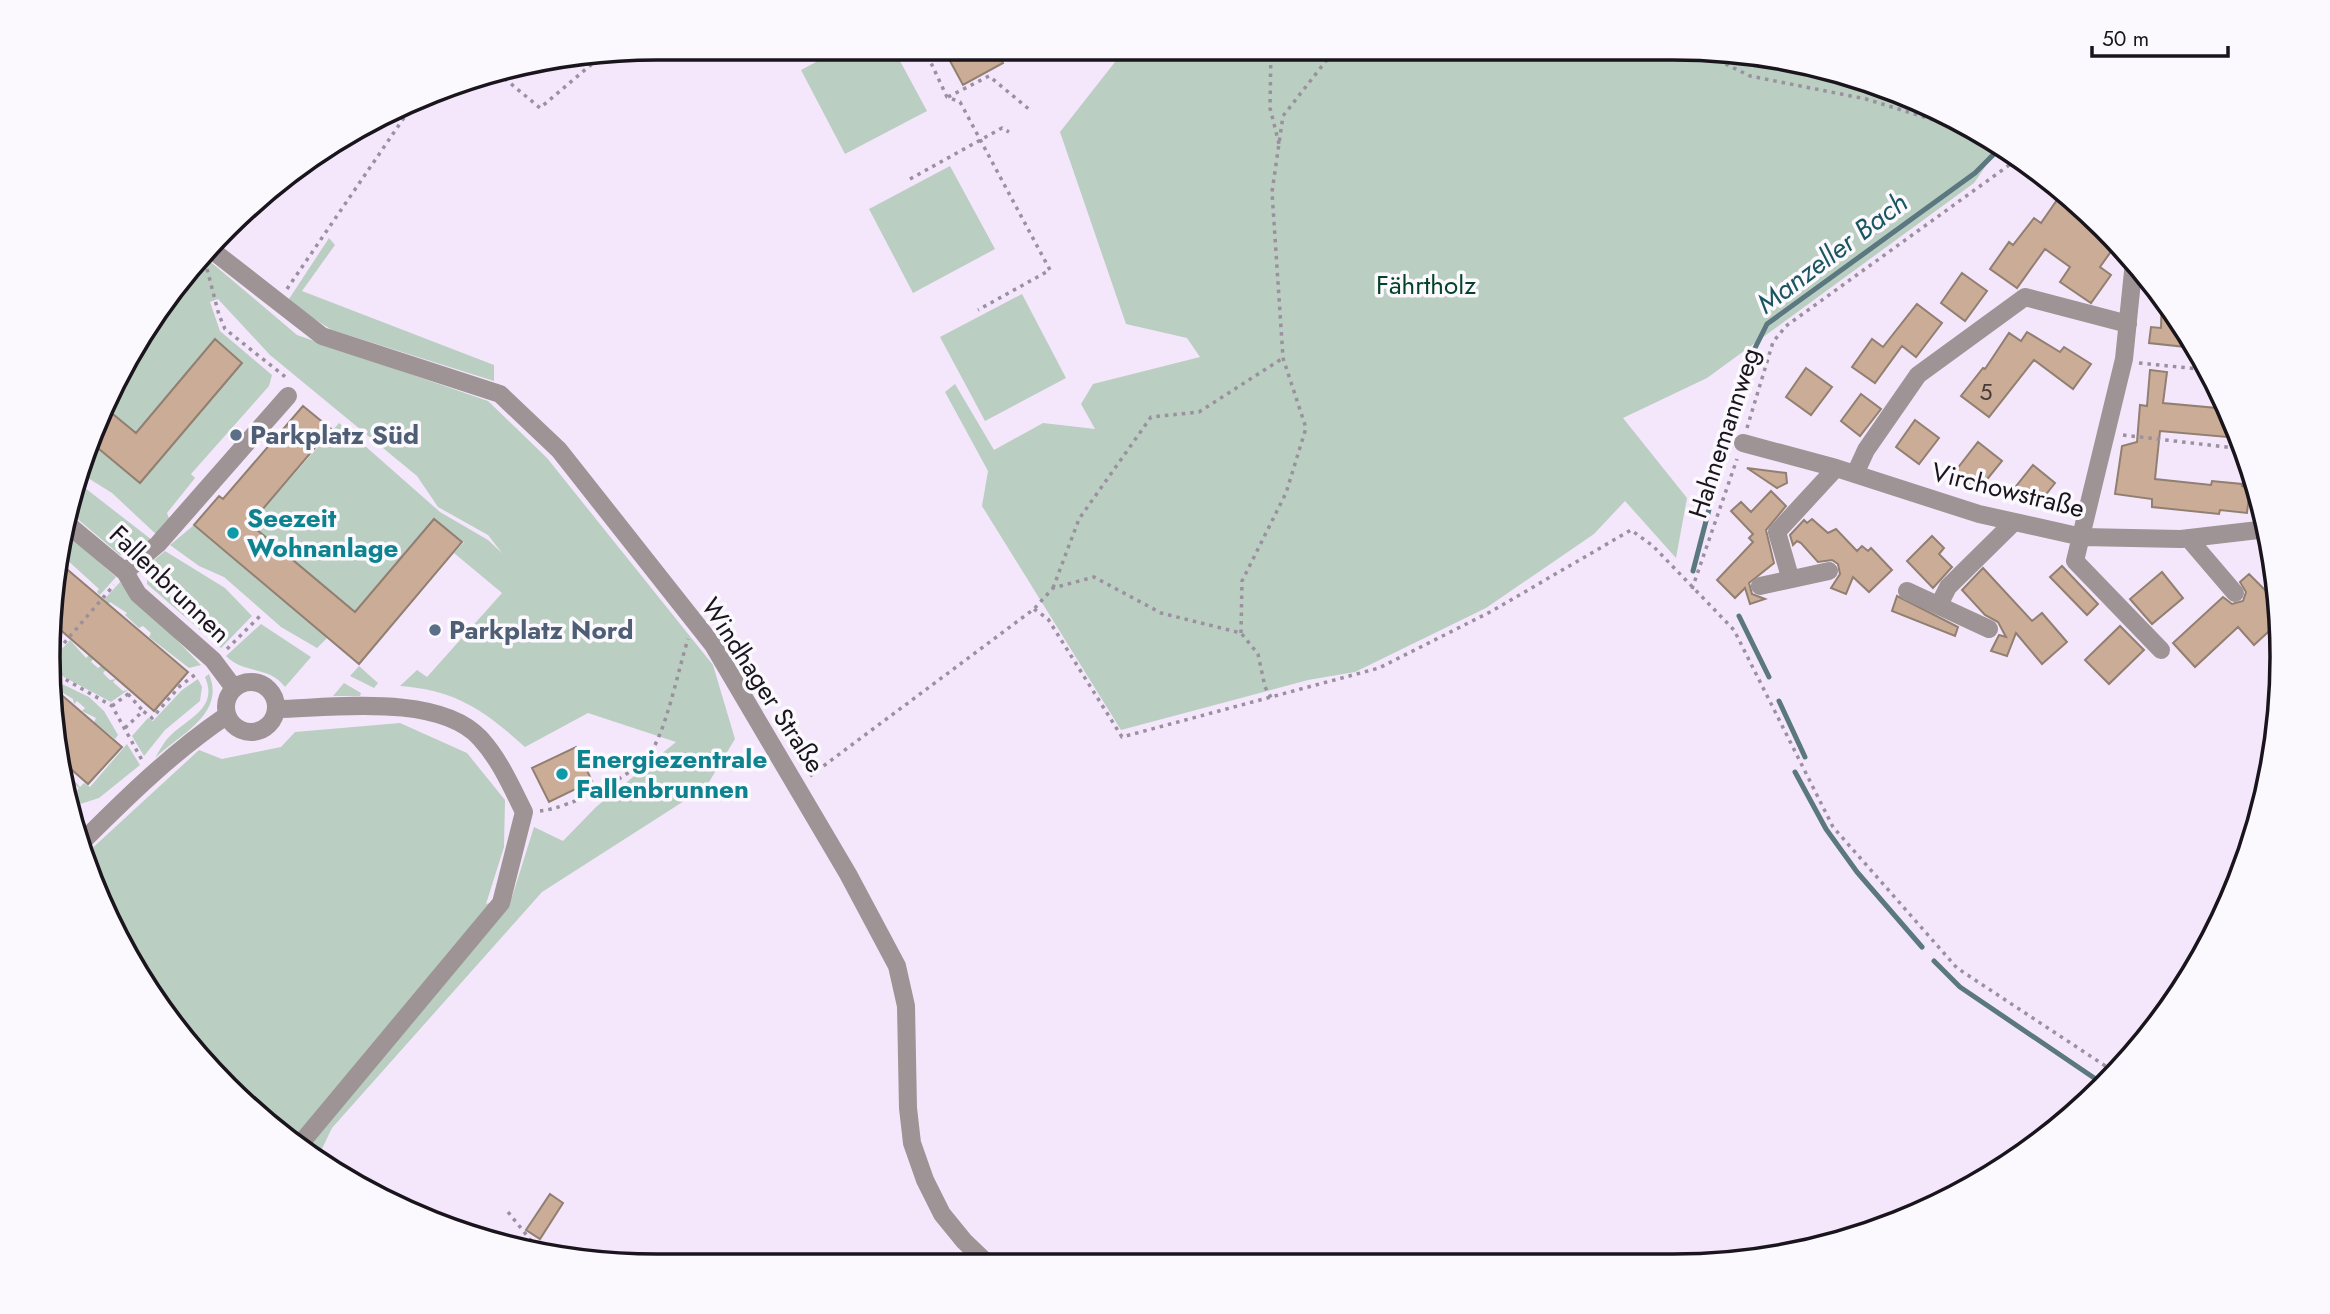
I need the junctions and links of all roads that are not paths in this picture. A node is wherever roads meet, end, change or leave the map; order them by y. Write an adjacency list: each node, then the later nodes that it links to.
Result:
1 (217, 254): 27 (street, Windhager Straße)
2 (2133, 276): 3 (street)
3 (2128, 324): 7 (street); 11 (street)
4 (288, 396): 14 (street)
5 (1743, 443): 6 (street, Virchowstraße)
6 (1836, 468): 7 (street, Virchowstraße); 15 (street)
7 (1855, 474): 8 (street, Virchowstraße)
8 (2014, 522): 11 (street, Virchowstraße); 19 (street)
9 (74, 529): 14 (street, Fallenbrunnen)
10 (2257, 530): 12 (street, Virchowstraße)
11 (2082, 537): 12 (street, Virchowstraße); 21 (street)
12 (2188, 538): 18 (street)
13 (1829, 571): 15 (street)
14 (125, 572): 22 (street, Fallenbrunnen)
15 (1790, 577): 16 (street)
16 (1760, 586)
17 (1907, 591): 19 (street)
18 (2235, 593)
19 (1939, 605): 20 (street)
20 (1989, 629)
21 (2161, 650)
22 (234, 688): 23 (street); 24 (street)
23 (276, 709): 24 (street); 26 (street)
24 (226, 716): 25 (street)
25 (87, 837)
26 (305, 1140)
27 (978, 1254)

